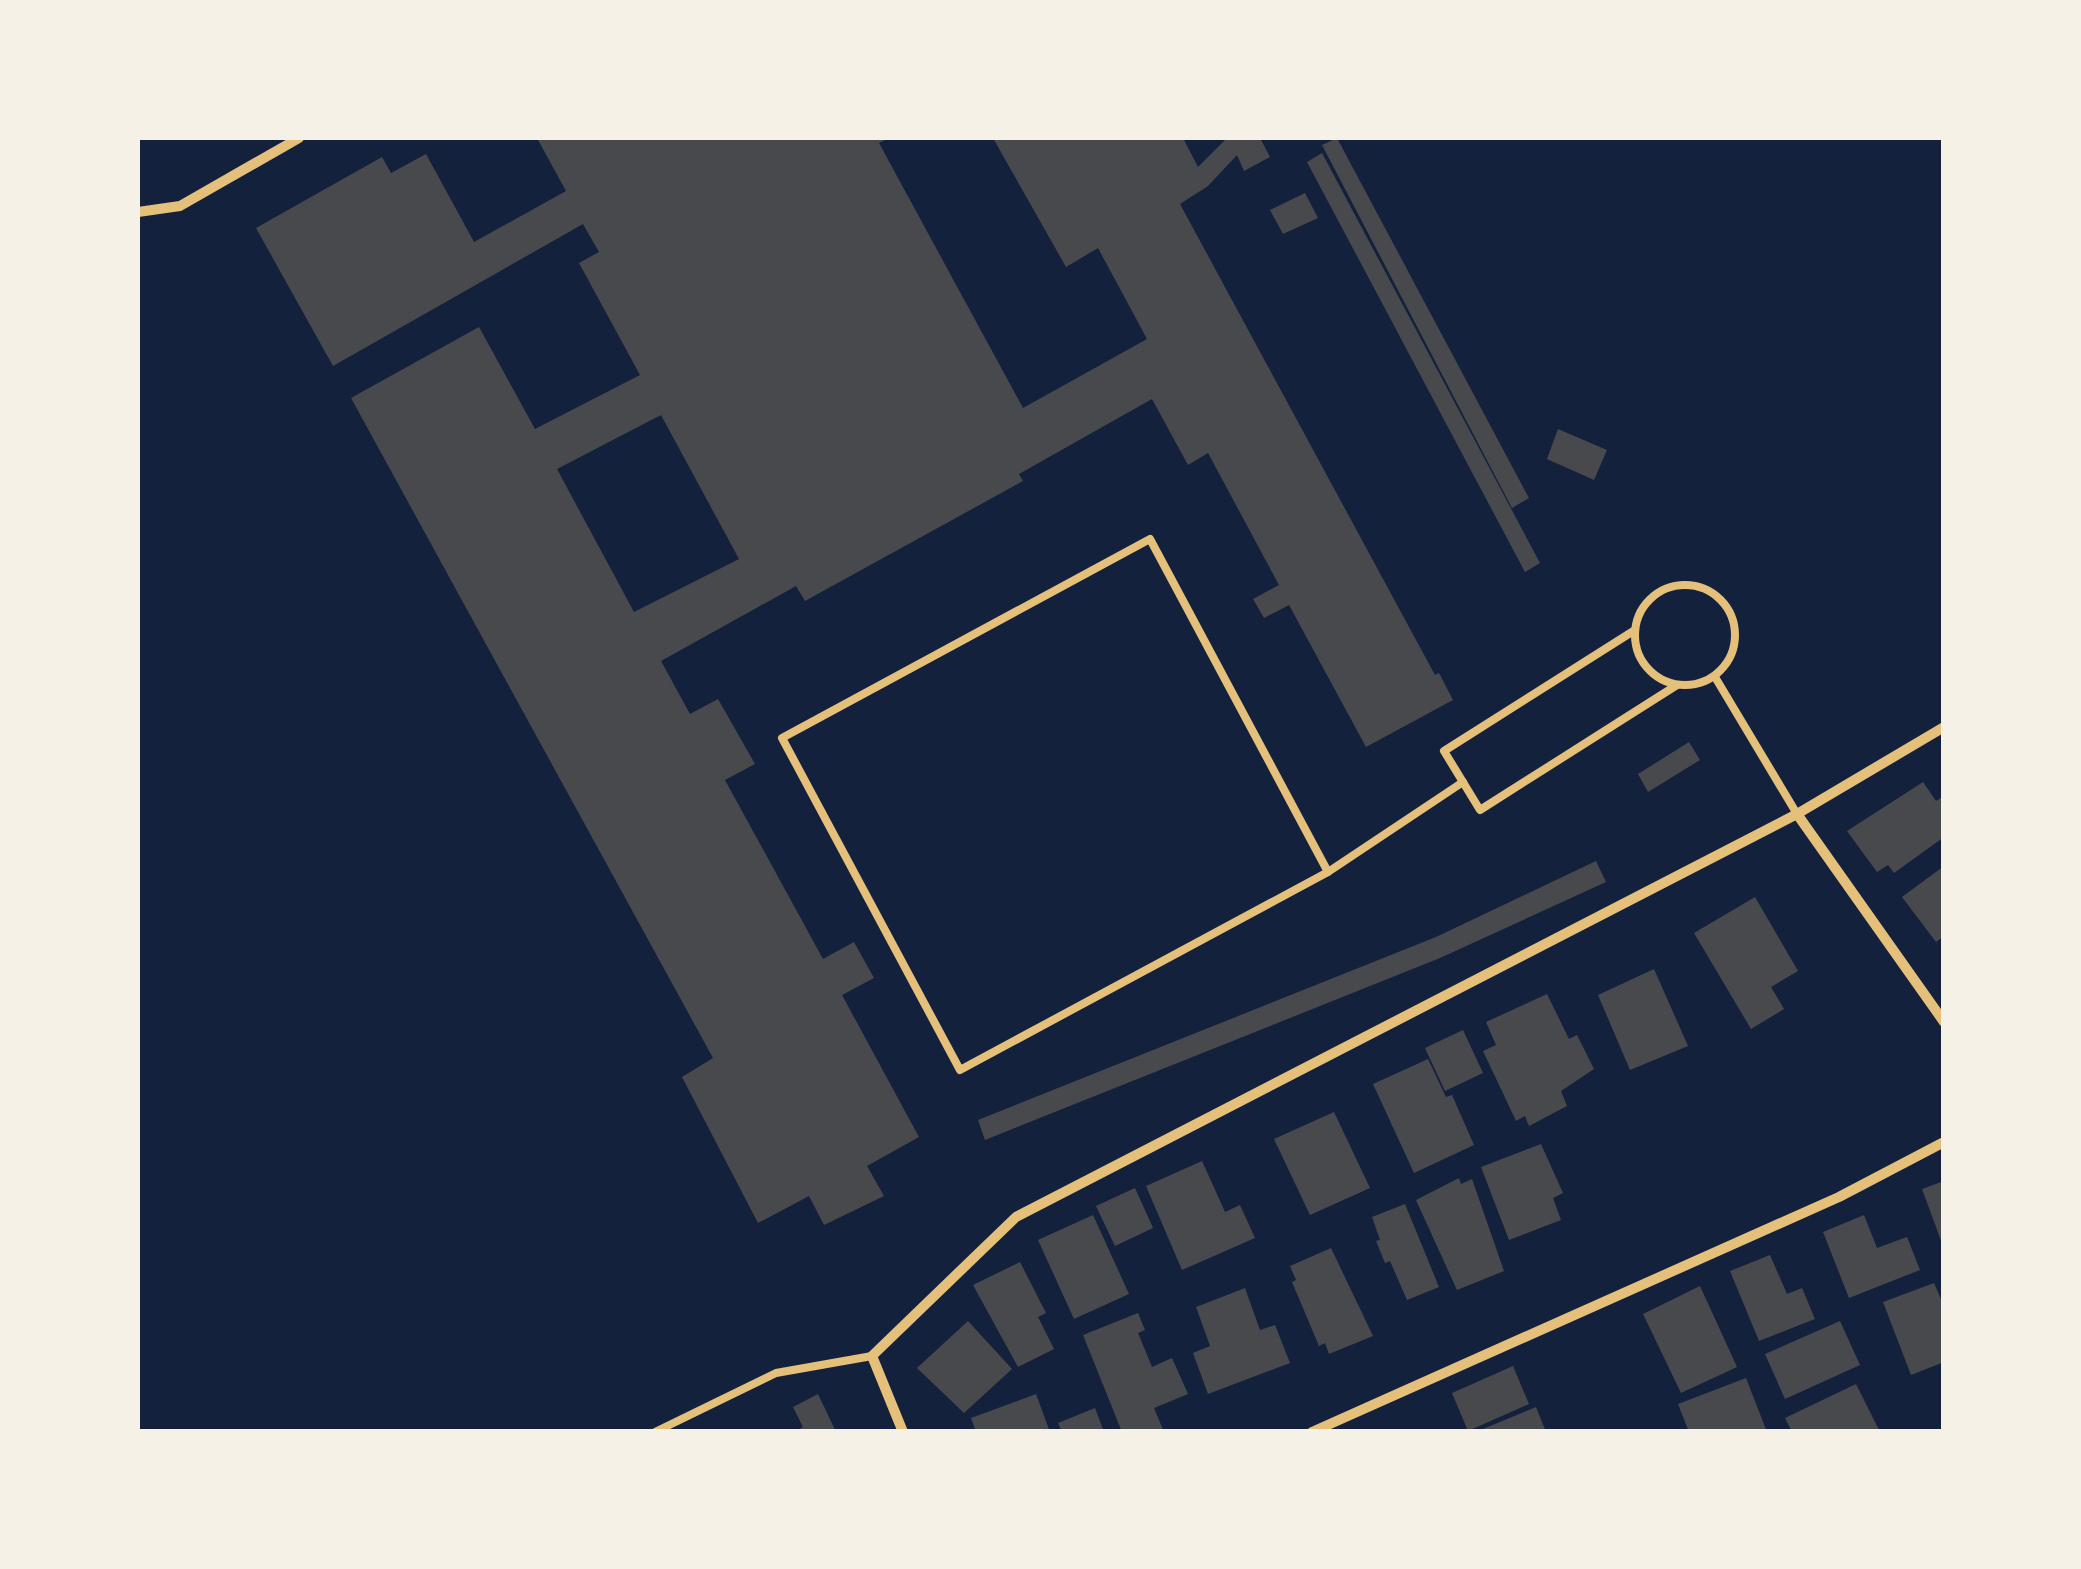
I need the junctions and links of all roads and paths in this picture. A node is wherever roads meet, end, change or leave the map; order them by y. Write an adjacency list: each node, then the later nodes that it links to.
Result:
1 (298, 138): 2 (street)
2 (138, 212)
3 (1635, 630): 4 (lane); 5 (lane); 7 (lane)
4 (1715, 676): 5 (lane); 8 (lane)
5 (1677, 685): 7 (lane)
6 (1944, 728): 8 (street)
7 (1462, 782): 9 (lane)
8 (1798, 814): 10 (street); 12 (street)
9 (1328, 872): 9 (lane)
10 (1944, 1022)
11 (1944, 1142): 15 (street)
12 (872, 1356): 13 (lane); 14 (street)
13 (656, 1432)
14 (903, 1432)
15 (1312, 1432)

